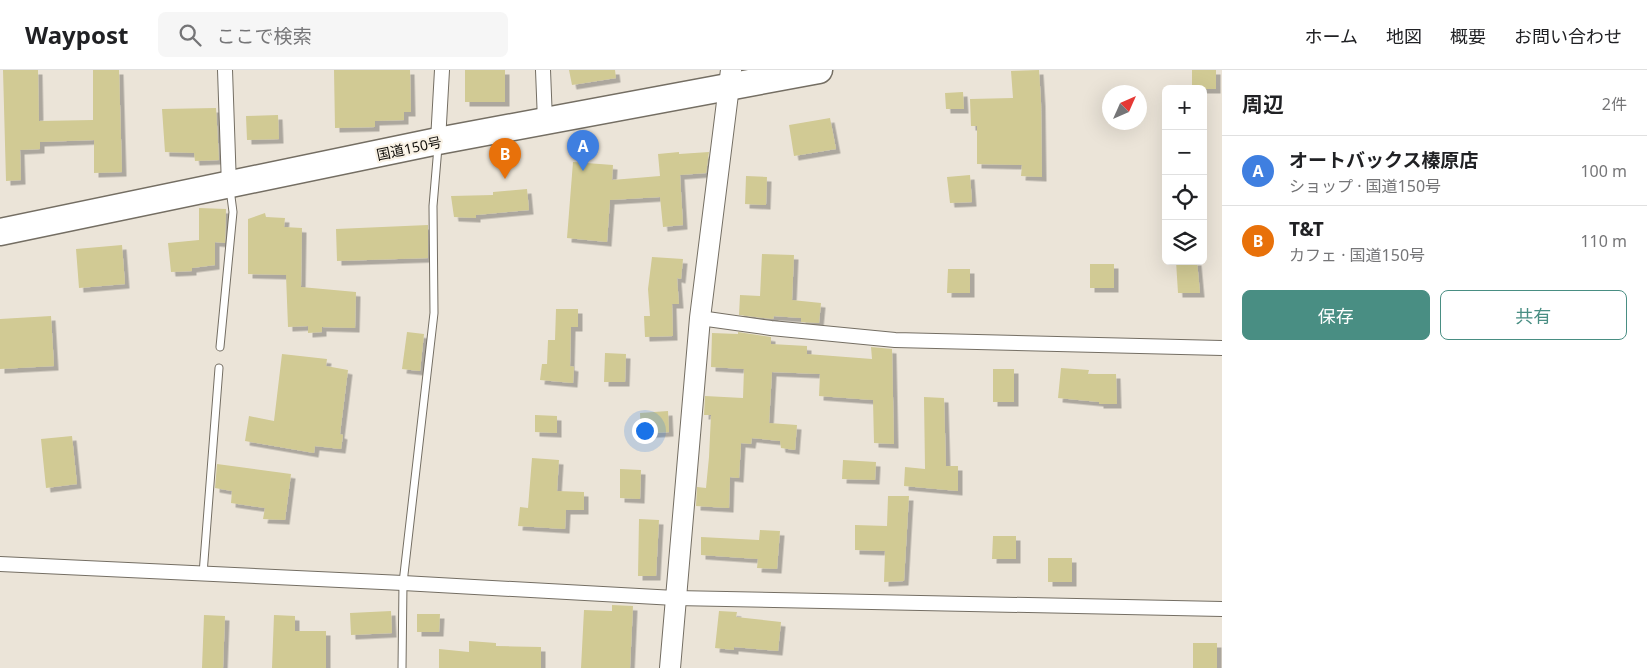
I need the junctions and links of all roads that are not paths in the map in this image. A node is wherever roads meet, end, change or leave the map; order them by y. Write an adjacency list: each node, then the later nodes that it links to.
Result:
1 (225, 70): 8 (street)
2 (442, 70): 7 (street)
3 (543, 70): 6 (street)
4 (819, 70): 5 (highway, 国道150号)
5 (729, 79): 6 (highway, 国道150号); 10 (street)
6 (544, 122): 7 (highway, 国道150号)
7 (438, 141): 8 (highway, 国道150号); 16 (lane)
8 (230, 186): 9 (highway, 国道150号); 11 (lane)
9 (0, 232)
10 (700, 318): 12 (street); 17 (street)
11 (220, 347)
12 (1222, 348)
13 (219, 368): 15 (lane)
14 (0, 564): 15 (street)
15 (204, 574): 16 (street)
16 (403, 583): 17 (street); 19 (lane)
17 (675, 598): 18 (street); 20 (street)
18 (1222, 608)
19 (402, 668)
20 (670, 668)

